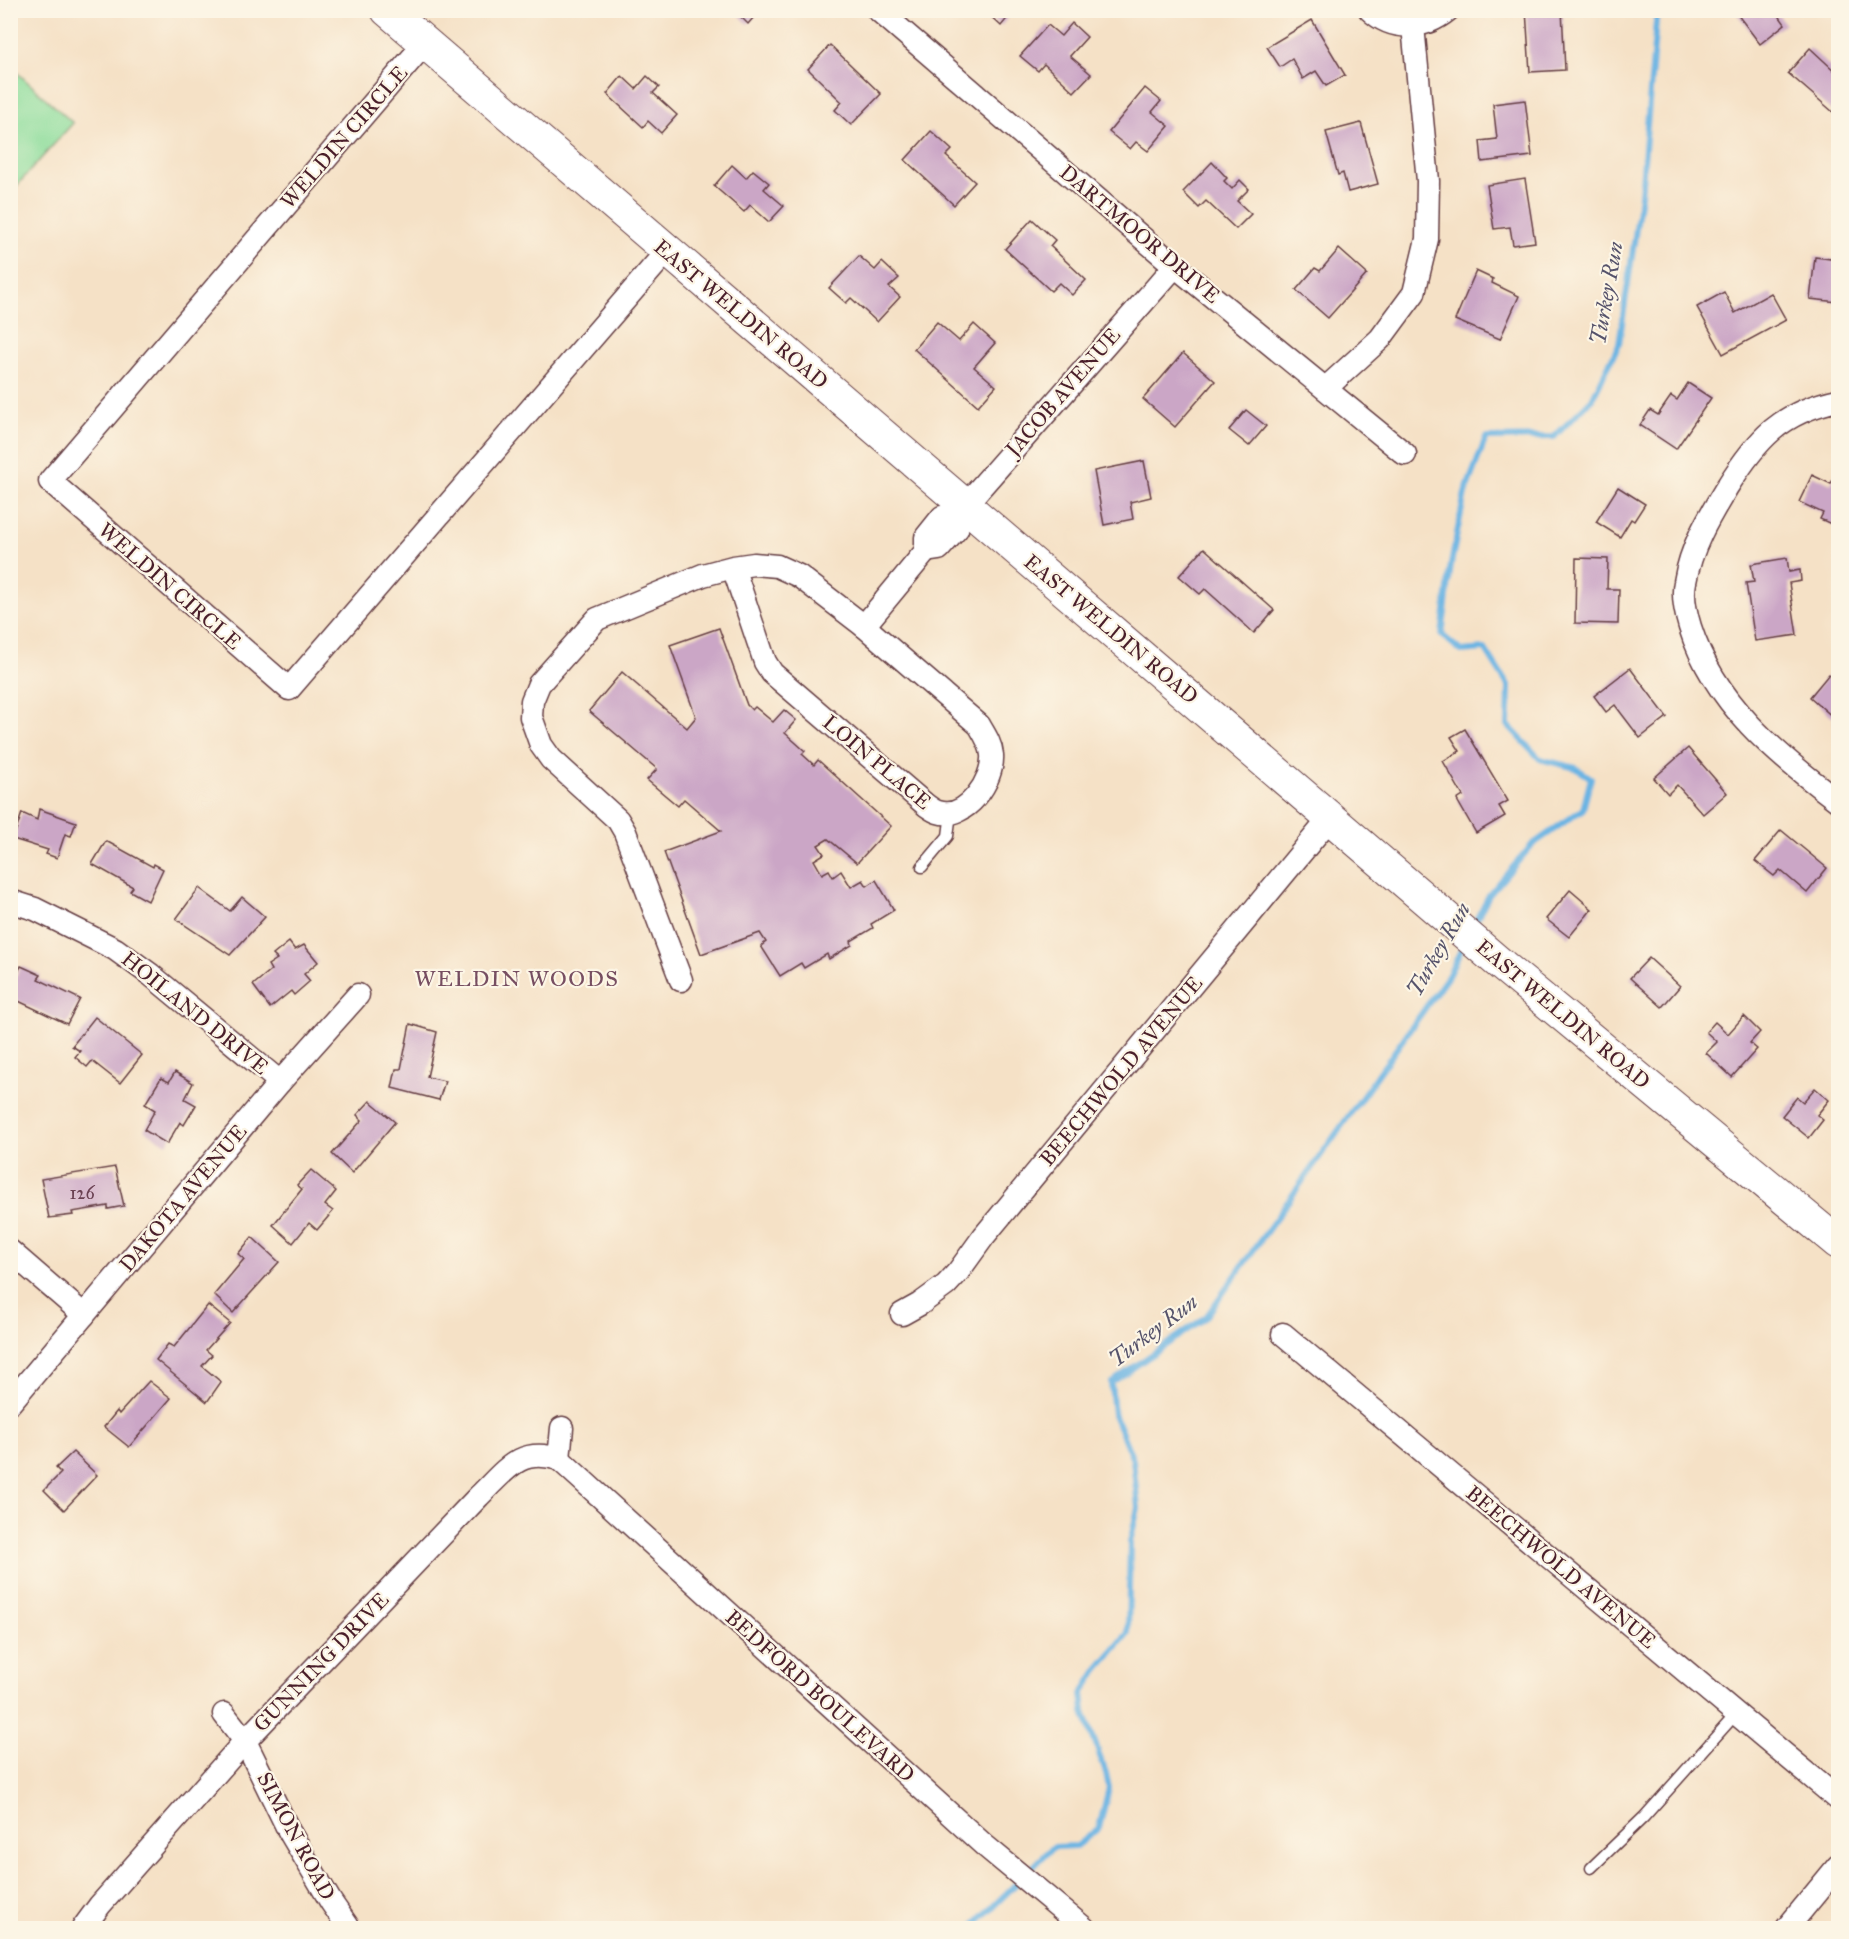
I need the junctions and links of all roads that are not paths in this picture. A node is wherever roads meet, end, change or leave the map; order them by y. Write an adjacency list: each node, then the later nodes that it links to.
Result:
1 (387, 10): 6 (street, EAST WELDIN ROAD)
2 (878, 10): 8 (street, DARTMOOR DRIVE)
3 (1370, 10): 5 (street)
4 (1448, 10): 5 (street)
5 (1413, 26): 9 (street)
6 (425, 43): 7 (street, EAST WELDIN ROAD); 7 (street, WELDIN CIRCLE)
7 (667, 251): 12 (street, EAST WELDIN ROAD)
8 (1175, 266): 9 (street, DARTMOOR DRIVE); 12 (street, JACOB AVENUE)
9 (1326, 388): 11 (street, DARTMOOR DRIVE)
10 (1839, 400): 15 (street)
11 (1405, 454)
12 (958, 511): 14 (street, JACOB AVENUE); 17 (street, EAST WELDIN ROAD)
13 (733, 567): 14 (street, LOIN PLACE); 16 (street, LOIN PLACE); 20 (street, LOIN PLACE)
14 (864, 626): 16 (street, LOIN PLACE)
15 (1839, 801)
16 (951, 813): 18 (lane)
17 (1331, 817): 23 (street, EAST WELDIN ROAD); 25 (street, BEECHWOLD AVENUE)
18 (922, 867)
19 (10, 901): 22 (street, HOILAND DRIVE)
20 (681, 980)
21 (358, 995): 22 (street, DAKOTA AVENUE)
22 (280, 1082): 26 (street, DAKOTA AVENUE)
23 (1839, 1243)
24 (10, 1251): 26 (street)
25 (902, 1314)
26 (84, 1315): 28 (street, DAKOTA AVENUE)
27 (1283, 1334): 32 (street, BEECHWOLD AVENUE)
28 (10, 1403)
29 (562, 1428): 30 (street)
30 (560, 1459): 33 (street, GUNNING DRIVE); 39 (street, BEDFORD BOULEVARD)
31 (224, 1714): 33 (street, SIMON ROAD)
32 (1736, 1714): 34 (street, BEECHWOLD AVENUE); 36 (lane)
33 (245, 1741): 37 (street, GUNNING DRIVE); 38 (street, SIMON ROAD)
34 (1839, 1799)
35 (1839, 1866): 40 (street)
36 (1591, 1868)
37 (83, 1929)
38 (349, 1929)
39 (1084, 1929)
40 (1786, 1929)

